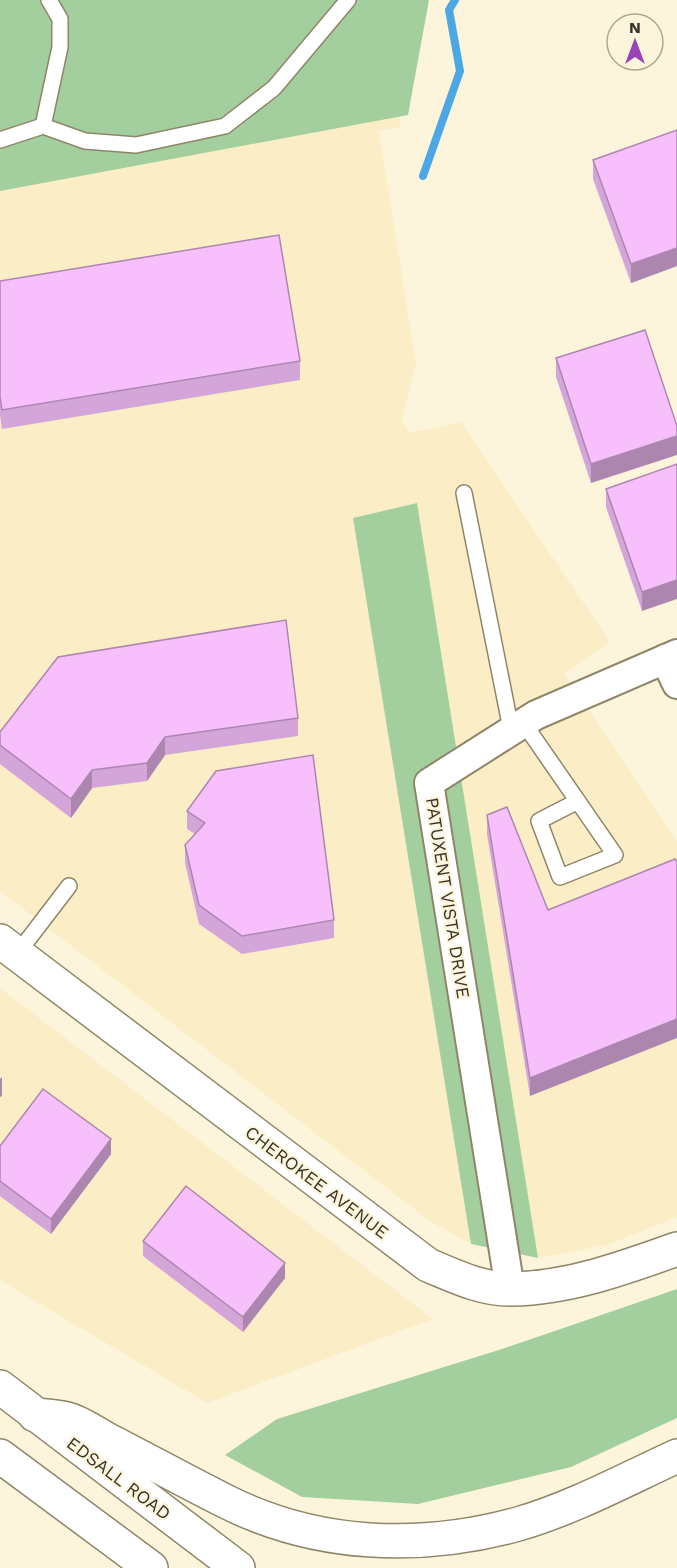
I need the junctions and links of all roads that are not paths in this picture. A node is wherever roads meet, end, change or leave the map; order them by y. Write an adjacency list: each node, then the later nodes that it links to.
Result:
1 (49, 0): 3 (lane)
2 (348, 0): 3 (lane)
3 (43, 126): 4 (lane)
4 (0, 140)
5 (464, 493): 7 (lane)
6 (673, 666): 7 (street, PATUXENT VISTA DRIVE)
7 (517, 726): 8 (lane); 12 (street, PATUXENT VISTA DRIVE)
8 (578, 801): 8 (lane)
9 (69, 886): 10 (lane)
10 (9, 947): 12 (main road, CHEROKEE AVENUE)
11 (677, 1249): 12 (main road, CHEROKEE AVENUE)
12 (510, 1289)
13 (0, 1387): 14 (main road, EDSALL ROAD)
14 (35, 1415): 16 (main road); 18 (main road, EDSALL ROAD)
15 (0, 1456): 17 (main road)
16 (677, 1456)
17 (150, 1568)
18 (238, 1568)

